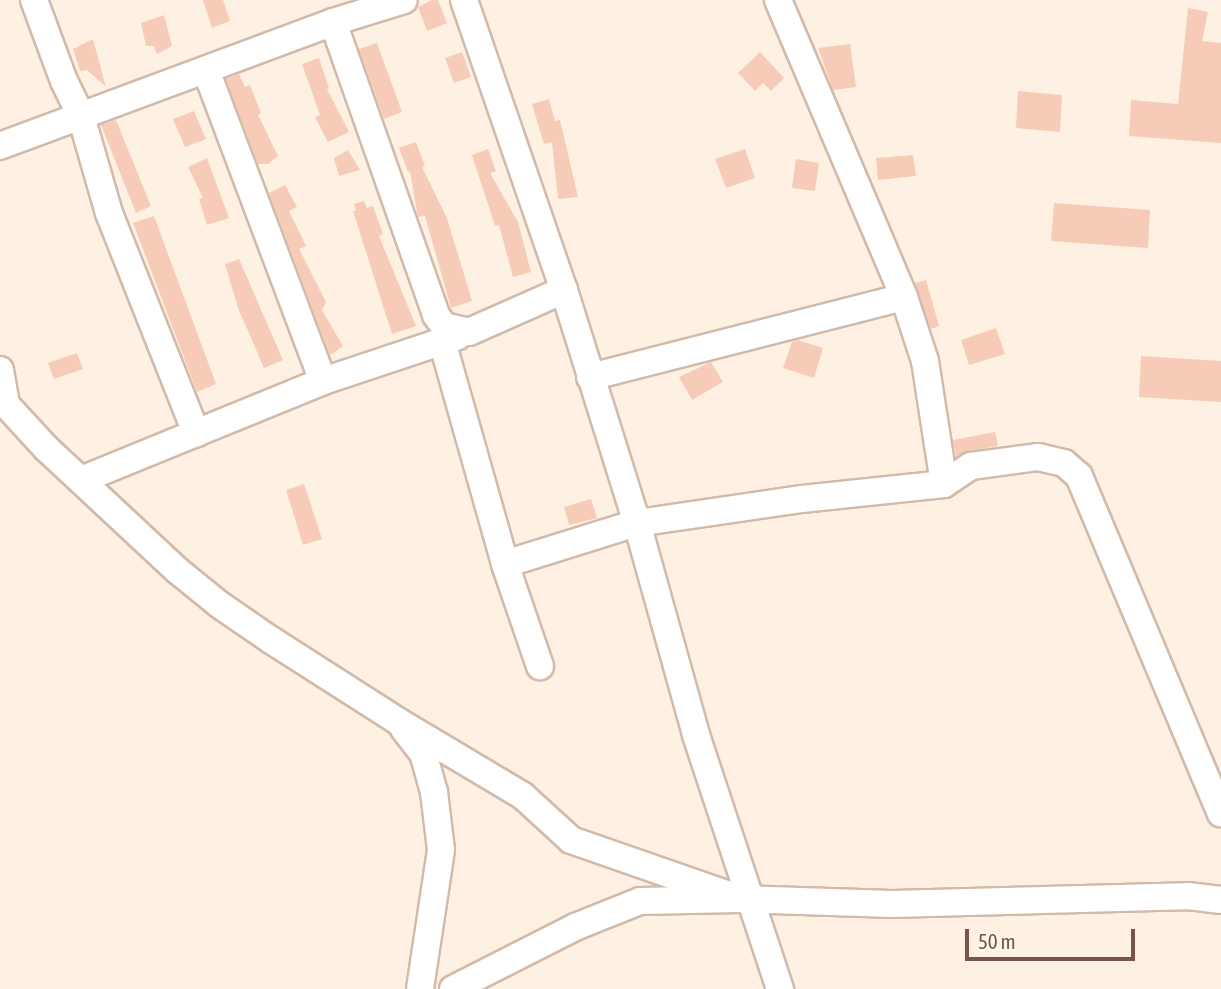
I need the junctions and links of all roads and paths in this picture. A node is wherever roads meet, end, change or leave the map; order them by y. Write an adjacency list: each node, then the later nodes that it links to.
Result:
1 (34, 0): 7 (street)
2 (404, 0): 5 (street)
3 (464, 0): 9 (street)
4 (778, 0): 10 (street)
5 (332, 22): 6 (street); 11 (street)
6 (206, 71): 7 (street); 15 (street)
7 (81, 116): 8 (street); 17 (street)
8 (0, 146)
9 (564, 290): 11 (street); 14 (street)
10 (904, 297): 14 (street); 19 (street)
11 (468, 332): 12 (street)
12 (442, 341): 15 (street); 21 (street)
13 (0, 370): 16 (street)
14 (590, 377): 20 (street)
15 (323, 381): 17 (street)
16 (3, 402): 18 (street)
17 (196, 433): 18 (street)
18 (81, 480): 23 (street)
19 (944, 484): 20 (street); 24 (street)
20 (637, 523): 21 (street); 25 (street)
21 (505, 564): 22 (street)
22 (540, 666)
23 (399, 722): 25 (street); 27 (street)
24 (1221, 813)
25 (746, 900): 26 (street); 28 (street); 29 (street)
26 (1221, 900)
27 (420, 989)
28 (453, 989)
29 (780, 989)

